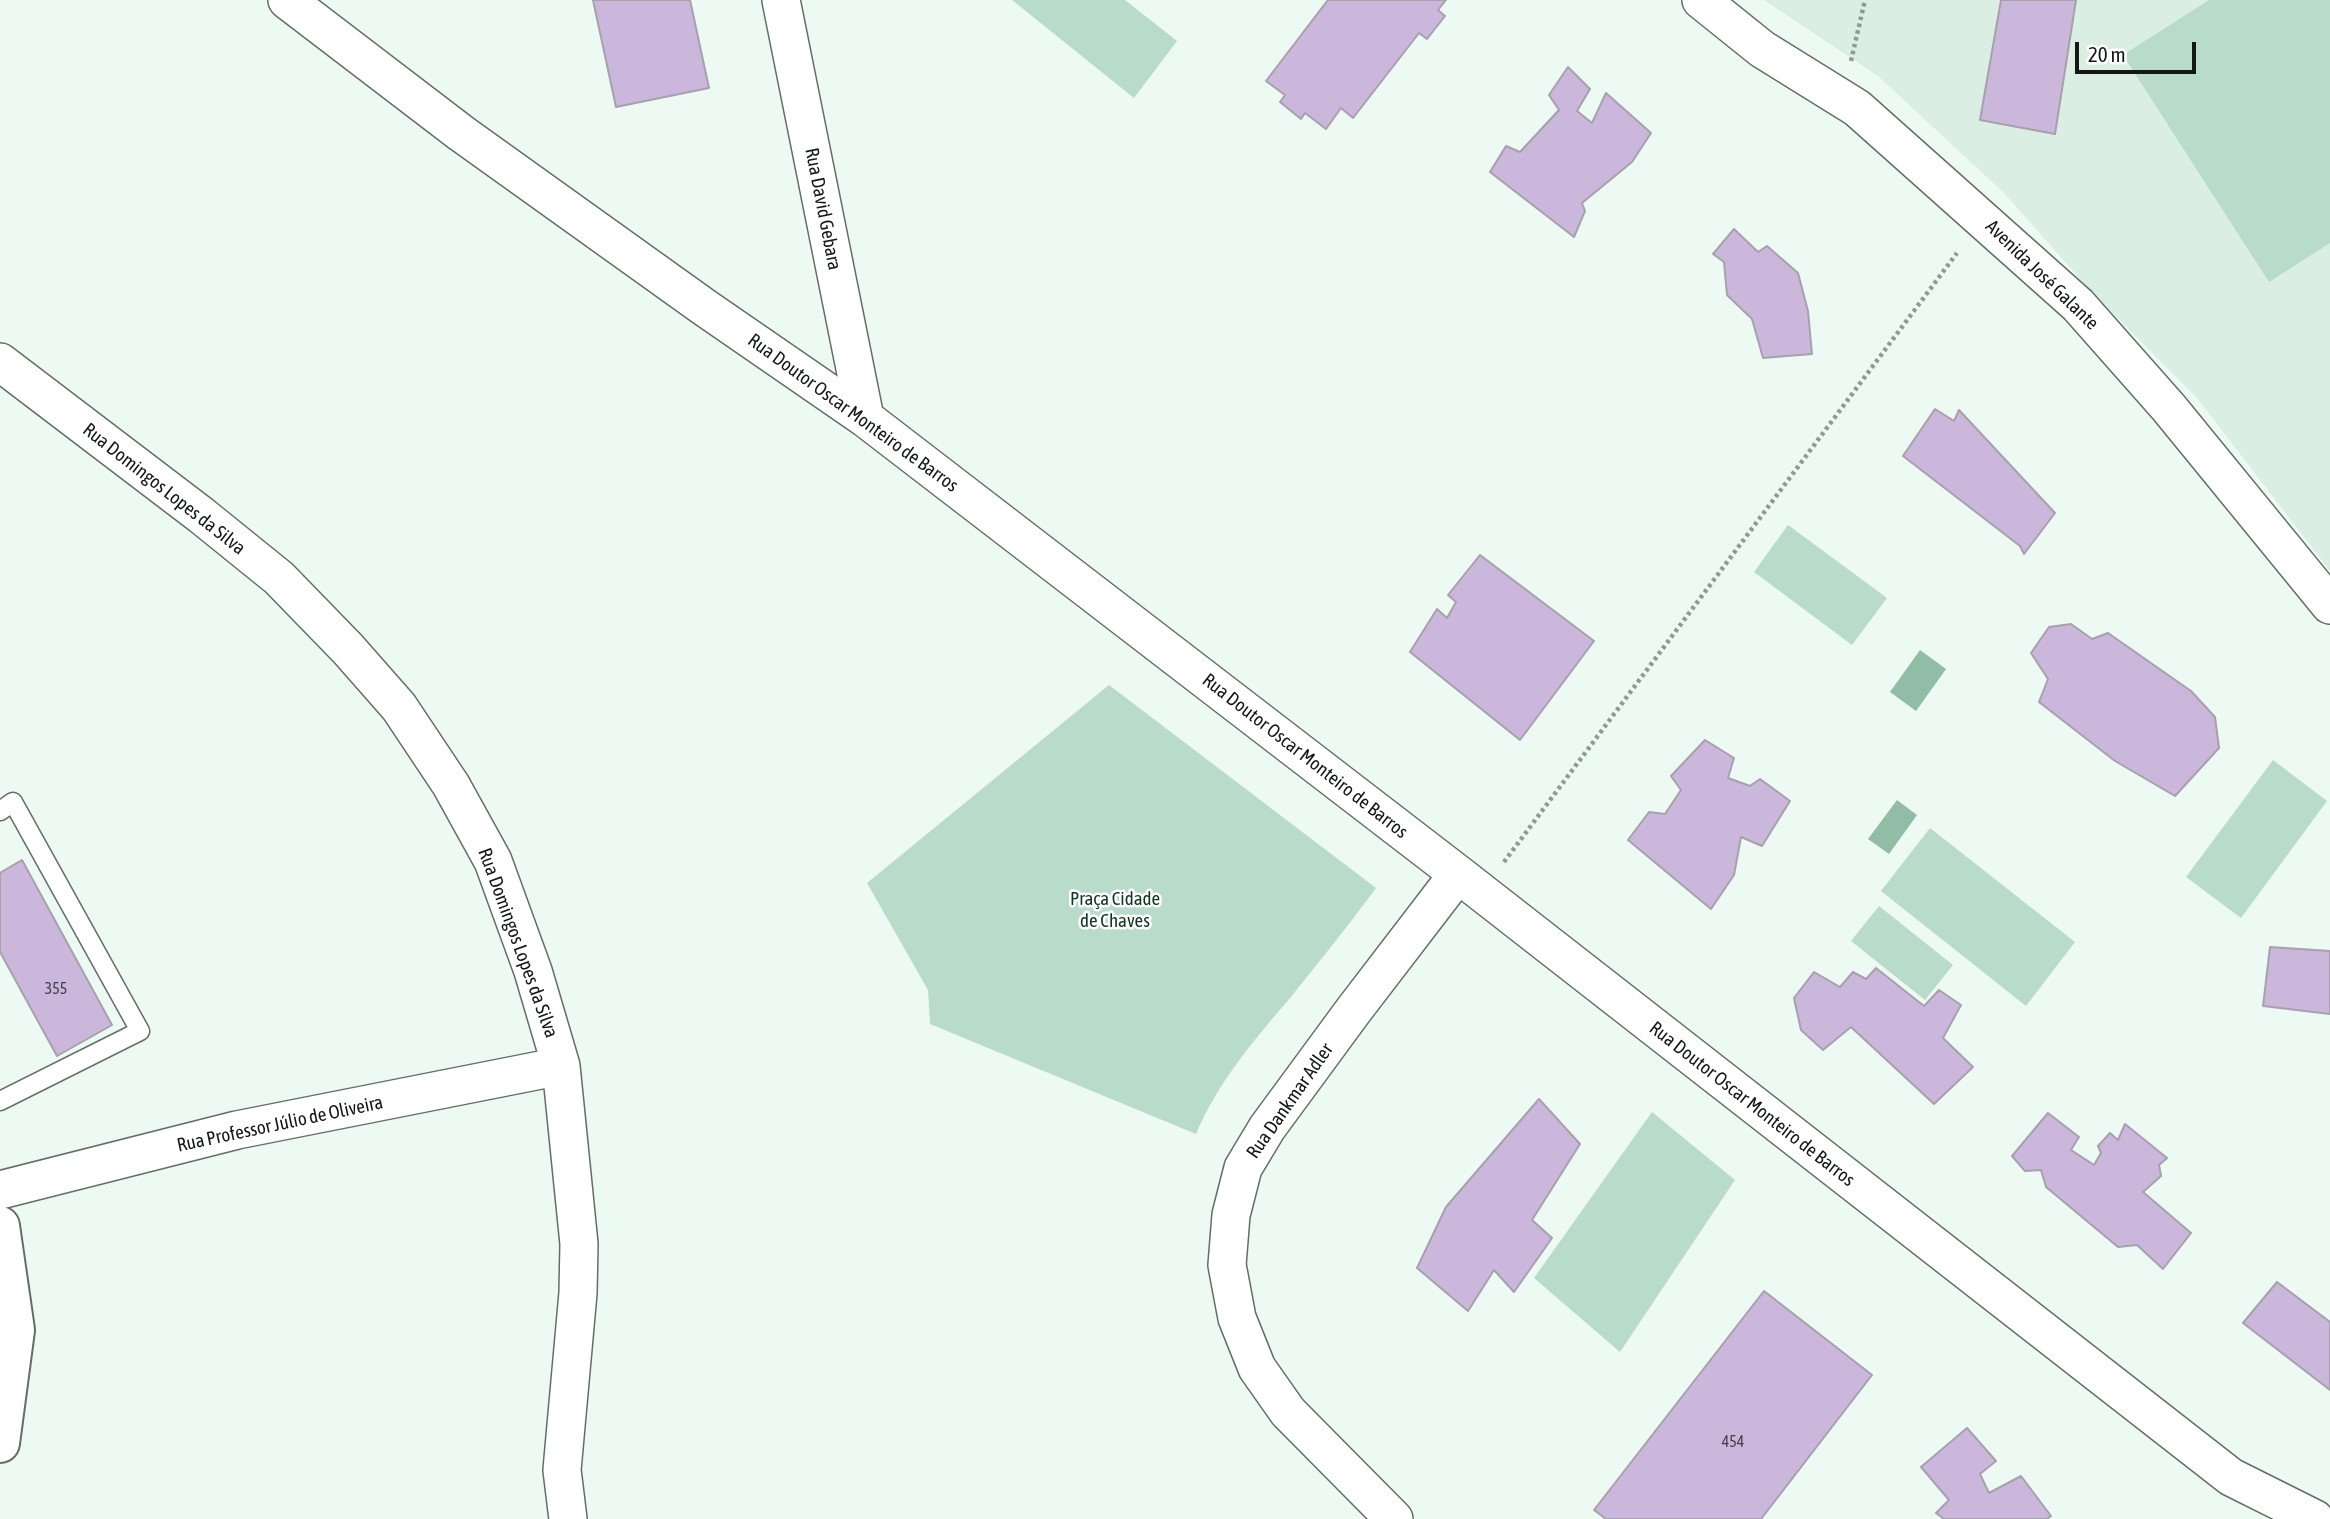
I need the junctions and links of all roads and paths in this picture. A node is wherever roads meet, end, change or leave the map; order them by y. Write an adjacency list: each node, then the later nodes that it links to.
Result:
1 (287, 0): 8 (street, Rua Doutor Oscar Monteiro de Barros)
2 (781, 0): 8 (street, Rua David Gebara)
3 (1701, 0): 5 (street, Avenida José Galante)
4 (1865, 0): 5 (path)
5 (1842, 100): 9 (street, Avenida José Galante)
6 (1957, 253): 11 (path)
7 (0, 362): 12 (street, Rua Domingos Lopes da Silva)
8 (865, 418): 11 (street, Rua Doutor Oscar Monteiro de Barros)
9 (2330, 606)
10 (0, 811): 13 (lane)
11 (1469, 883): 18 (street, Rua Dankmar Adler); 19 (street, Rua Doutor Oscar Monteiro de Barros)
12 (561, 1066): 14 (street, Rua Professor Júlio de Oliveira); 17 (street, Rua Domingos Lopes da Silva)
13 (0, 1101)
14 (0, 1190)
15 (0, 1226): 16 (street)
16 (0, 1443)
17 (568, 1519)
18 (1394, 1519)
19 (2315, 1519)

